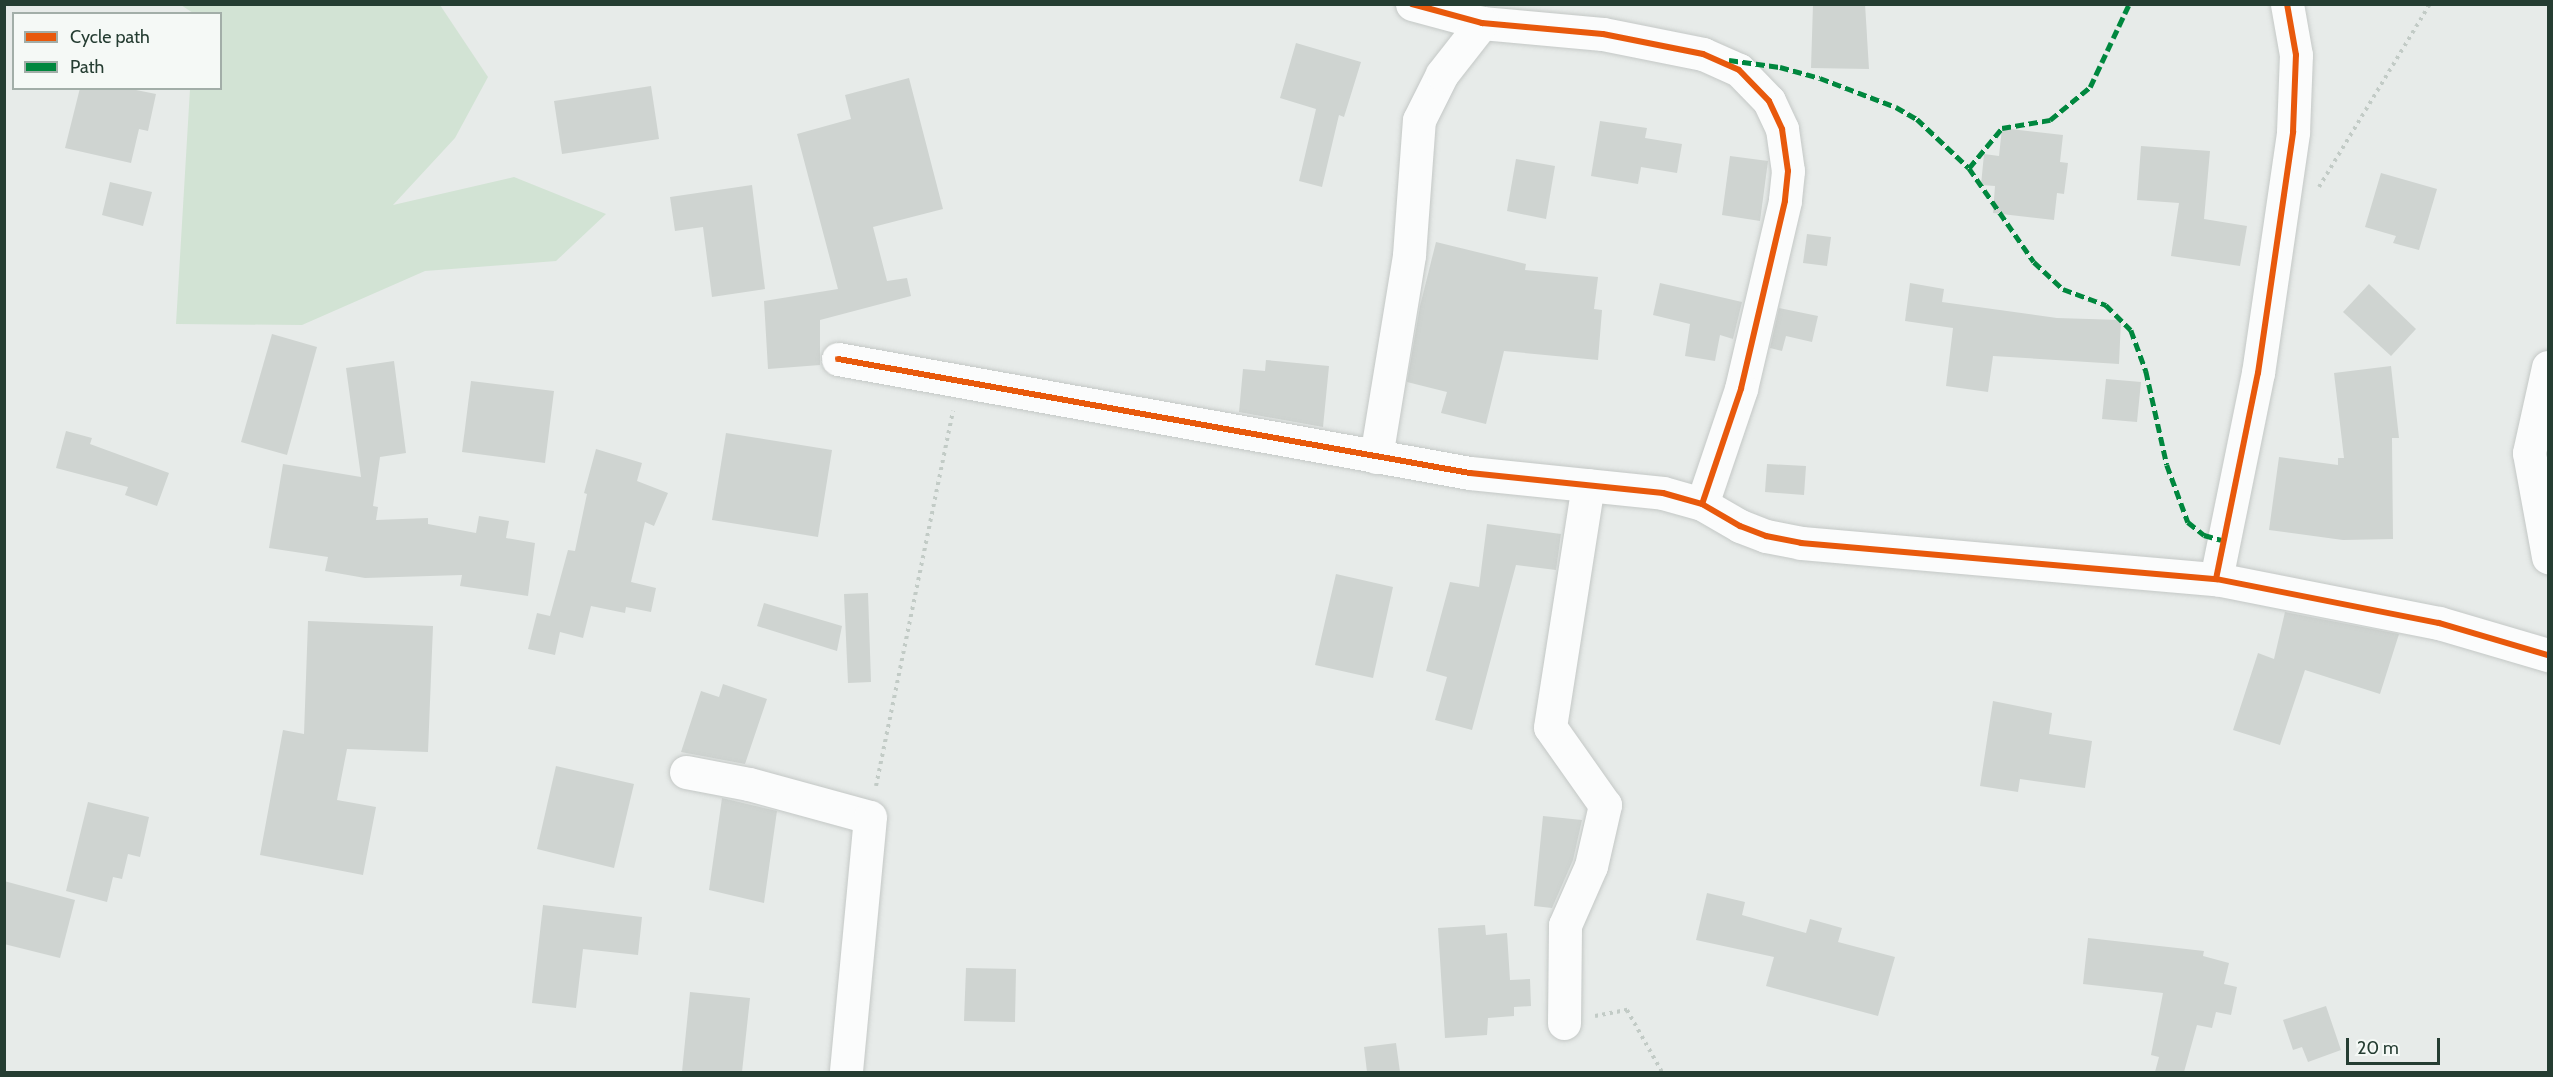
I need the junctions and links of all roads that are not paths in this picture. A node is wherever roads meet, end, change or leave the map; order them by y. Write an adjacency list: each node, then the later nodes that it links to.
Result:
1 (1412, 4): 3 (street)
2 (2287, 4): 10 (street)
3 (1482, 23): 6 (street); 8 (street)
4 (838, 359): 6 (street)
5 (2548, 367): 9 (street)
6 (1376, 457): 7 (street)
7 (1588, 485): 8 (street); 13 (street)
8 (1702, 504): 10 (street)
9 (2548, 557)
10 (2216, 579): 11 (street)
11 (2548, 655)
12 (686, 772): 14 (street)
13 (1564, 1023)
14 (846, 1072)

